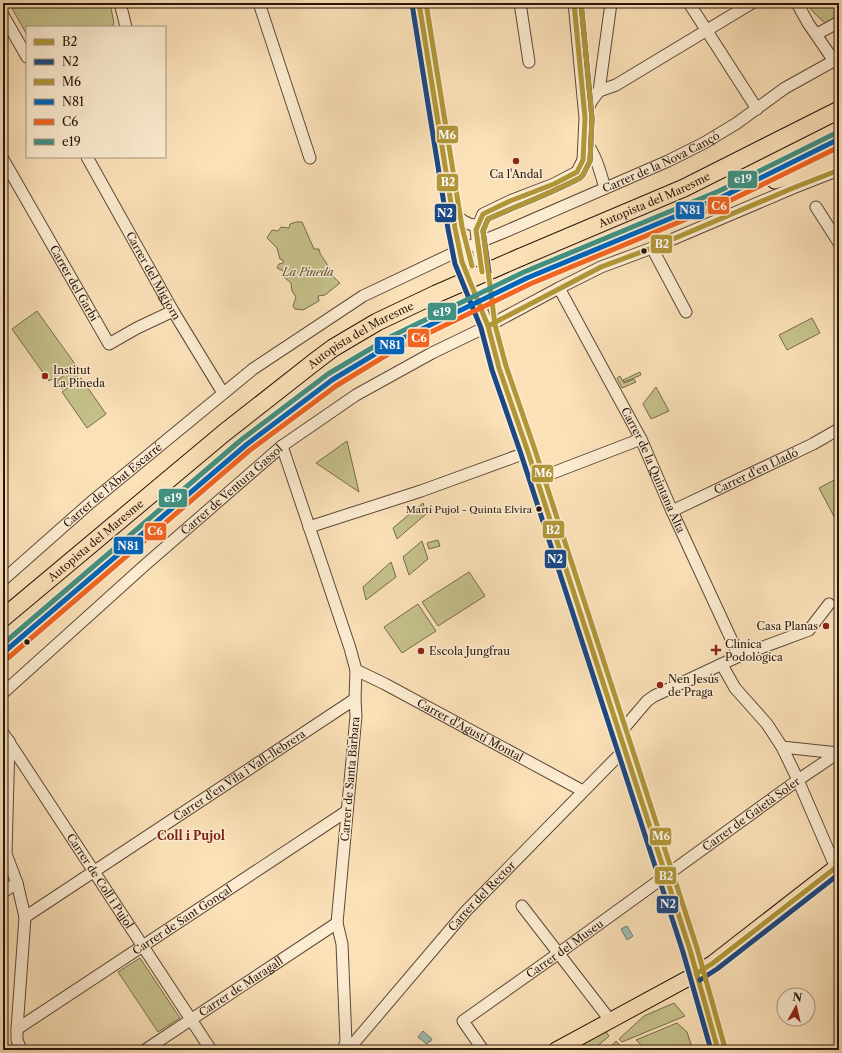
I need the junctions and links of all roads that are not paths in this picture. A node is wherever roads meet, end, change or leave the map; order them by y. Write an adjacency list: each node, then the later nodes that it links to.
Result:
1 (120, 3): 12 (street)
2 (259, 3): 25 (street)
3 (418, 3): 32 (street)
4 (520, 3): 17 (street)
5 (574, 3): 21 (street)
6 (611, 3): 18 (street)
7 (689, 3): 13 (street)
8 (752, 3): 13 (street)
9 (797, 3): 14 (street)
10 (3, 15): 15 (street)
11 (839, 22): 14 (street)
12 (126, 26)
13 (707, 31): 18 (street); 19 (street)
14 (817, 34): 16 (street)
15 (26, 55)
16 (836, 60): 19 (street, Carrer de la Nova Cançó)
17 (529, 62)
18 (600, 91): 21 (street)
19 (756, 109): 29 (street, Carrer de la Nova Cançó)
20 (835, 112): 52 (highway, Autopista del Maresme, bridge)
21 (585, 118): 23 (street)
22 (839, 139): 30 (highway, Autopista del Maresme)
23 (585, 141): 29 (street); 33 (street)
24 (88, 158): 39 (street, Carrer del Migjorn)
25 (310, 158)
26 (839, 158): 30 (highway)
27 (3, 159): 39 (street, Carrer del Garbí)
28 (839, 170): 36 (street, Carrer de Ventura Gassol)
29 (605, 188): 34 (street, Carrer de la Nova Cançó)
30 (722, 197): 53 (highway, Autopista del Maresme, bridge)
31 (816, 206): 35 (street)
32 (452, 210): 33 (street); 37 (street)
33 (478, 225): 34 (street)
34 (478, 242): 37 (street, Carrer de la Nova Cançó); 41 (street)
35 (839, 243)
36 (652, 248): 38 (street, Carrer de Ventura Gassol); 40 (street)
37 (460, 250): 41 (street); 42 (street, Carrer de l'Abat Escarré)
38 (559, 288): 41 (street, Carrer de Ventura Gassol); 44 (street, Carrer de la Quintana Alta)
39 (173, 311): 42 (street, Carrer del Migjorn)
40 (686, 312)
41 (488, 326): 45 (street, Carrer de Ventura Gassol); 46 (street)
42 (223, 393): 50 (street, Carrer de l'Abat Escarré)
43 (839, 429): 48 (street, Carrer d'en Lladó)
44 (641, 438): 47 (street); 48 (street, Carrer de la Quintana Alta)
45 (282, 446): 49 (street, Carrer de Santa Bàrbara); 57 (street, Carrer de Ventura Gassol)
46 (528, 452): 47 (street); 49 (street)
47 (537, 479): 59 (street)
48 (672, 511): 54 (street, Carrer de la Quintana Alta)
49 (309, 527): 56 (street, Carrer de Santa Bàrbara)
50 (3, 580)
51 (829, 604): 54 (street)
52 (3, 618)
53 (3, 654)
54 (739, 656): 55 (street)
55 (722, 665): 59 (street); 61 (street)
56 (356, 670): 58 (street, Carrer de Santa Bàrbara); 64 (street, Carrer d'Agustí Montal)
57 (3, 693)
58 (355, 699): 65 (street, Carrer de Santa Bàrbara); 67 (street, Carrer d'en Vila i Vall-llebrera)
59 (619, 734): 62 (street)
60 (6, 737): 67 (street, Carrer de Coll i Pujol); 69 (street)
61 (782, 747): 63 (street); 63 (street, Carrer de Gaietà Soler)
62 (624, 750): 64 (street, Carrer del Rector); 68 (street)
63 (798, 780): 66 (street); 68 (street, Carrer de Gaietà Soler)
64 (583, 791): 84 (street, Carrer del Rector)
65 (348, 811): 73 (street, Carrer de Santa Bàrbara); 74 (street, Carrer de Sant Gonçal)
66 (838, 866): 76 (main road)
67 (94, 873): 72 (street, Carrer d'en Vila i Vall-llebrera); 74 (street, Carrer de Coll i Pujol)
68 (665, 875): 75 (street, Carrer del Museu); 76 (street)
69 (16, 883): 70 (street); 72 (street)
70 (3, 892)
71 (522, 906): 75 (street)
72 (25, 918): 79 (street)
73 (337, 923): 77 (street, Carrer de Maragall); 83 (street, Carrer de Santa Bàrbara)
74 (143, 946): 77 (street, Carrer de Coll i Pujol); 79 (street, Carrer de Sant Gonçal)
75 (560, 953): 78 (street); 85 (street, Carrer del Museu)
76 (696, 974): 78 (main road); 87 (street)
77 (192, 1020): 81 (street, Carrer de Maragall); 82 (street, Carrer de Coll i Pujol)
78 (610, 1020): 86 (main road)
79 (17, 1029): 80 (street)
80 (21, 1050)
81 (146, 1050)
82 (211, 1050)
83 (343, 1050)
84 (348, 1050)
85 (483, 1050)
86 (556, 1050)
87 (718, 1050)

